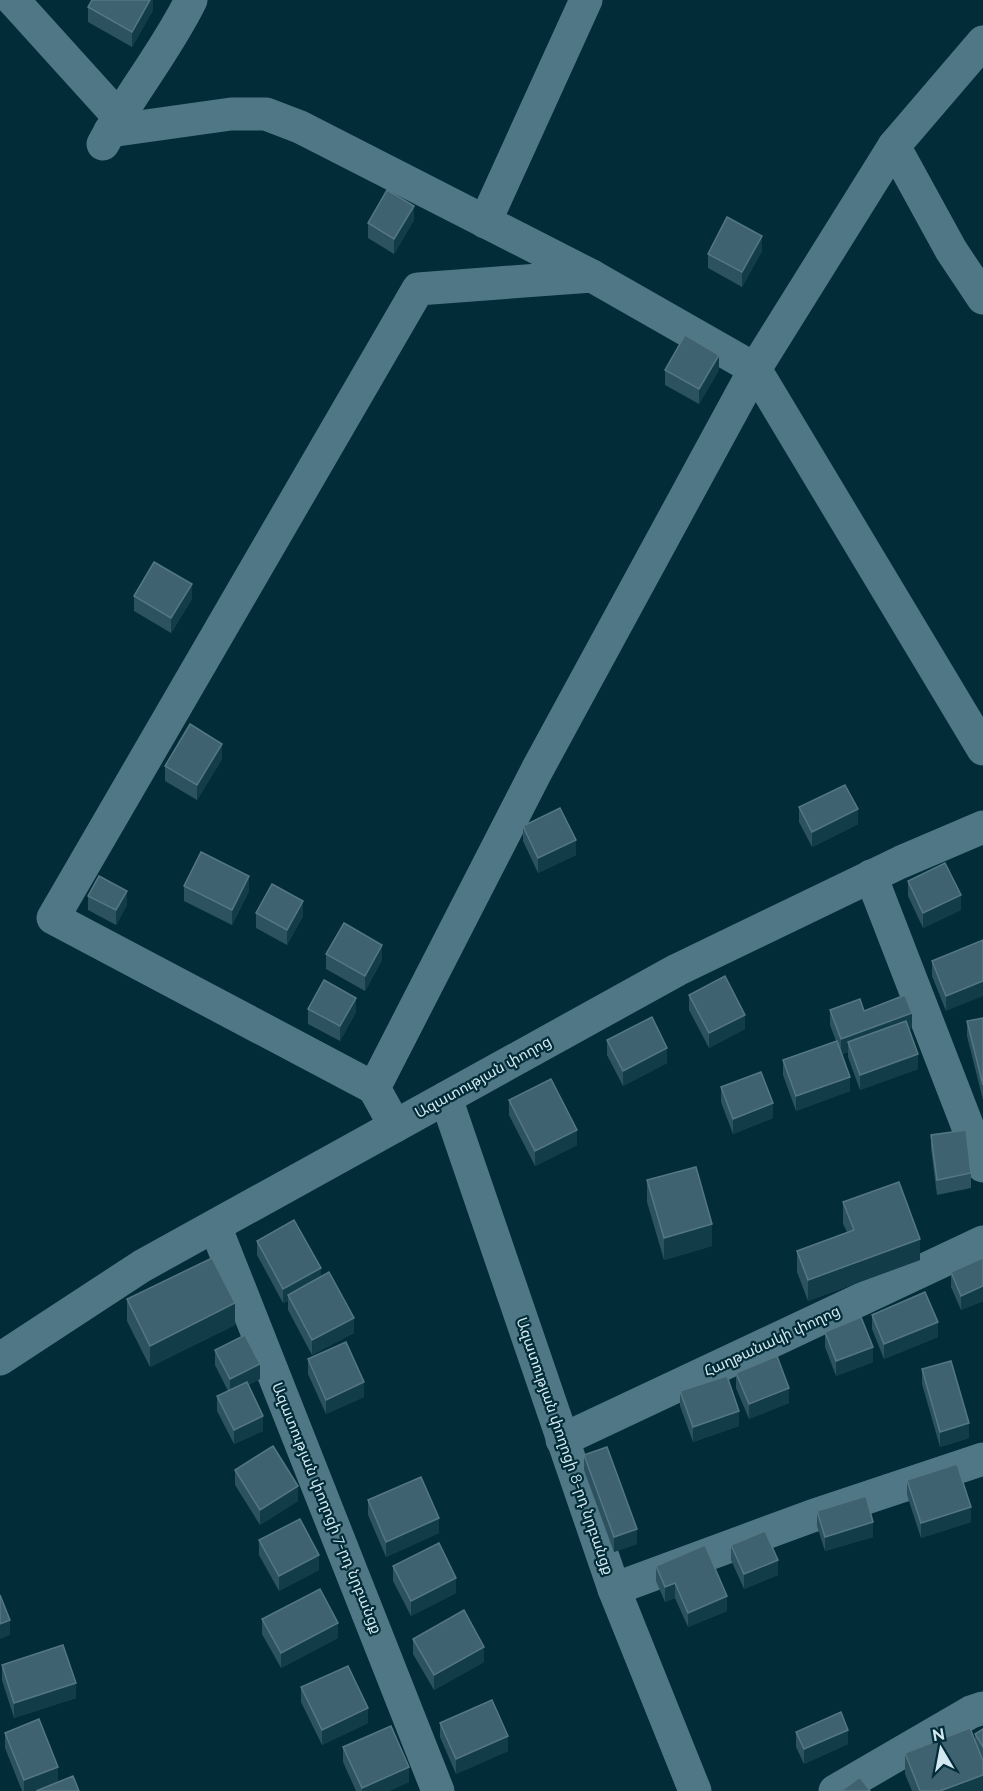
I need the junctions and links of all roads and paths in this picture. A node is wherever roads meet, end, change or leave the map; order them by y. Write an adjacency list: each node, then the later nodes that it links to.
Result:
1 (14, 0): 5 (street)
2 (191, 0): 5 (street)
3 (586, 0): 7 (street)
4 (983, 42): 6 (street)
5 (109, 133): 7 (street)
6 (894, 146): 9 (street); 10 (street)
7 (485, 222): 8 (street)
8 (592, 276): 10 (street); 14 (street)
9 (983, 298)
10 (755, 369): 11 (street); 14 (street)
11 (983, 749)
12 (983, 827): 13 (street, Ազատության փողոց)
13 (871, 876): 15 (street, Ազատության փողոց); 17 (street)
14 (374, 1088): 16 (street)
15 (446, 1098): 16 (street, Ազատության փողոց); 21 (street, Ազատության փողոցի 8-րդ նրբանցք)
16 (395, 1126): 18 (street, Ազատության փողոց)
17 (983, 1166)
18 (215, 1226): 20 (street, Ազատության փողոց); 25 (street, Ազատության փողոցի 7-րդ նրբանցք)
19 (983, 1242): 21 (street, Հաղթանակի փողոց)
20 (0, 1359)
21 (562, 1440): 23 (street, Ազատության փողոցի 8-րդ նրբանցք)
22 (983, 1459): 23 (street)
23 (614, 1589): 26 (street, Ազատության փողոցի 8-րդ նրբանցք)
24 (983, 1708): 27 (street)
25 (438, 1791)
26 (695, 1791)
27 (835, 1791)

